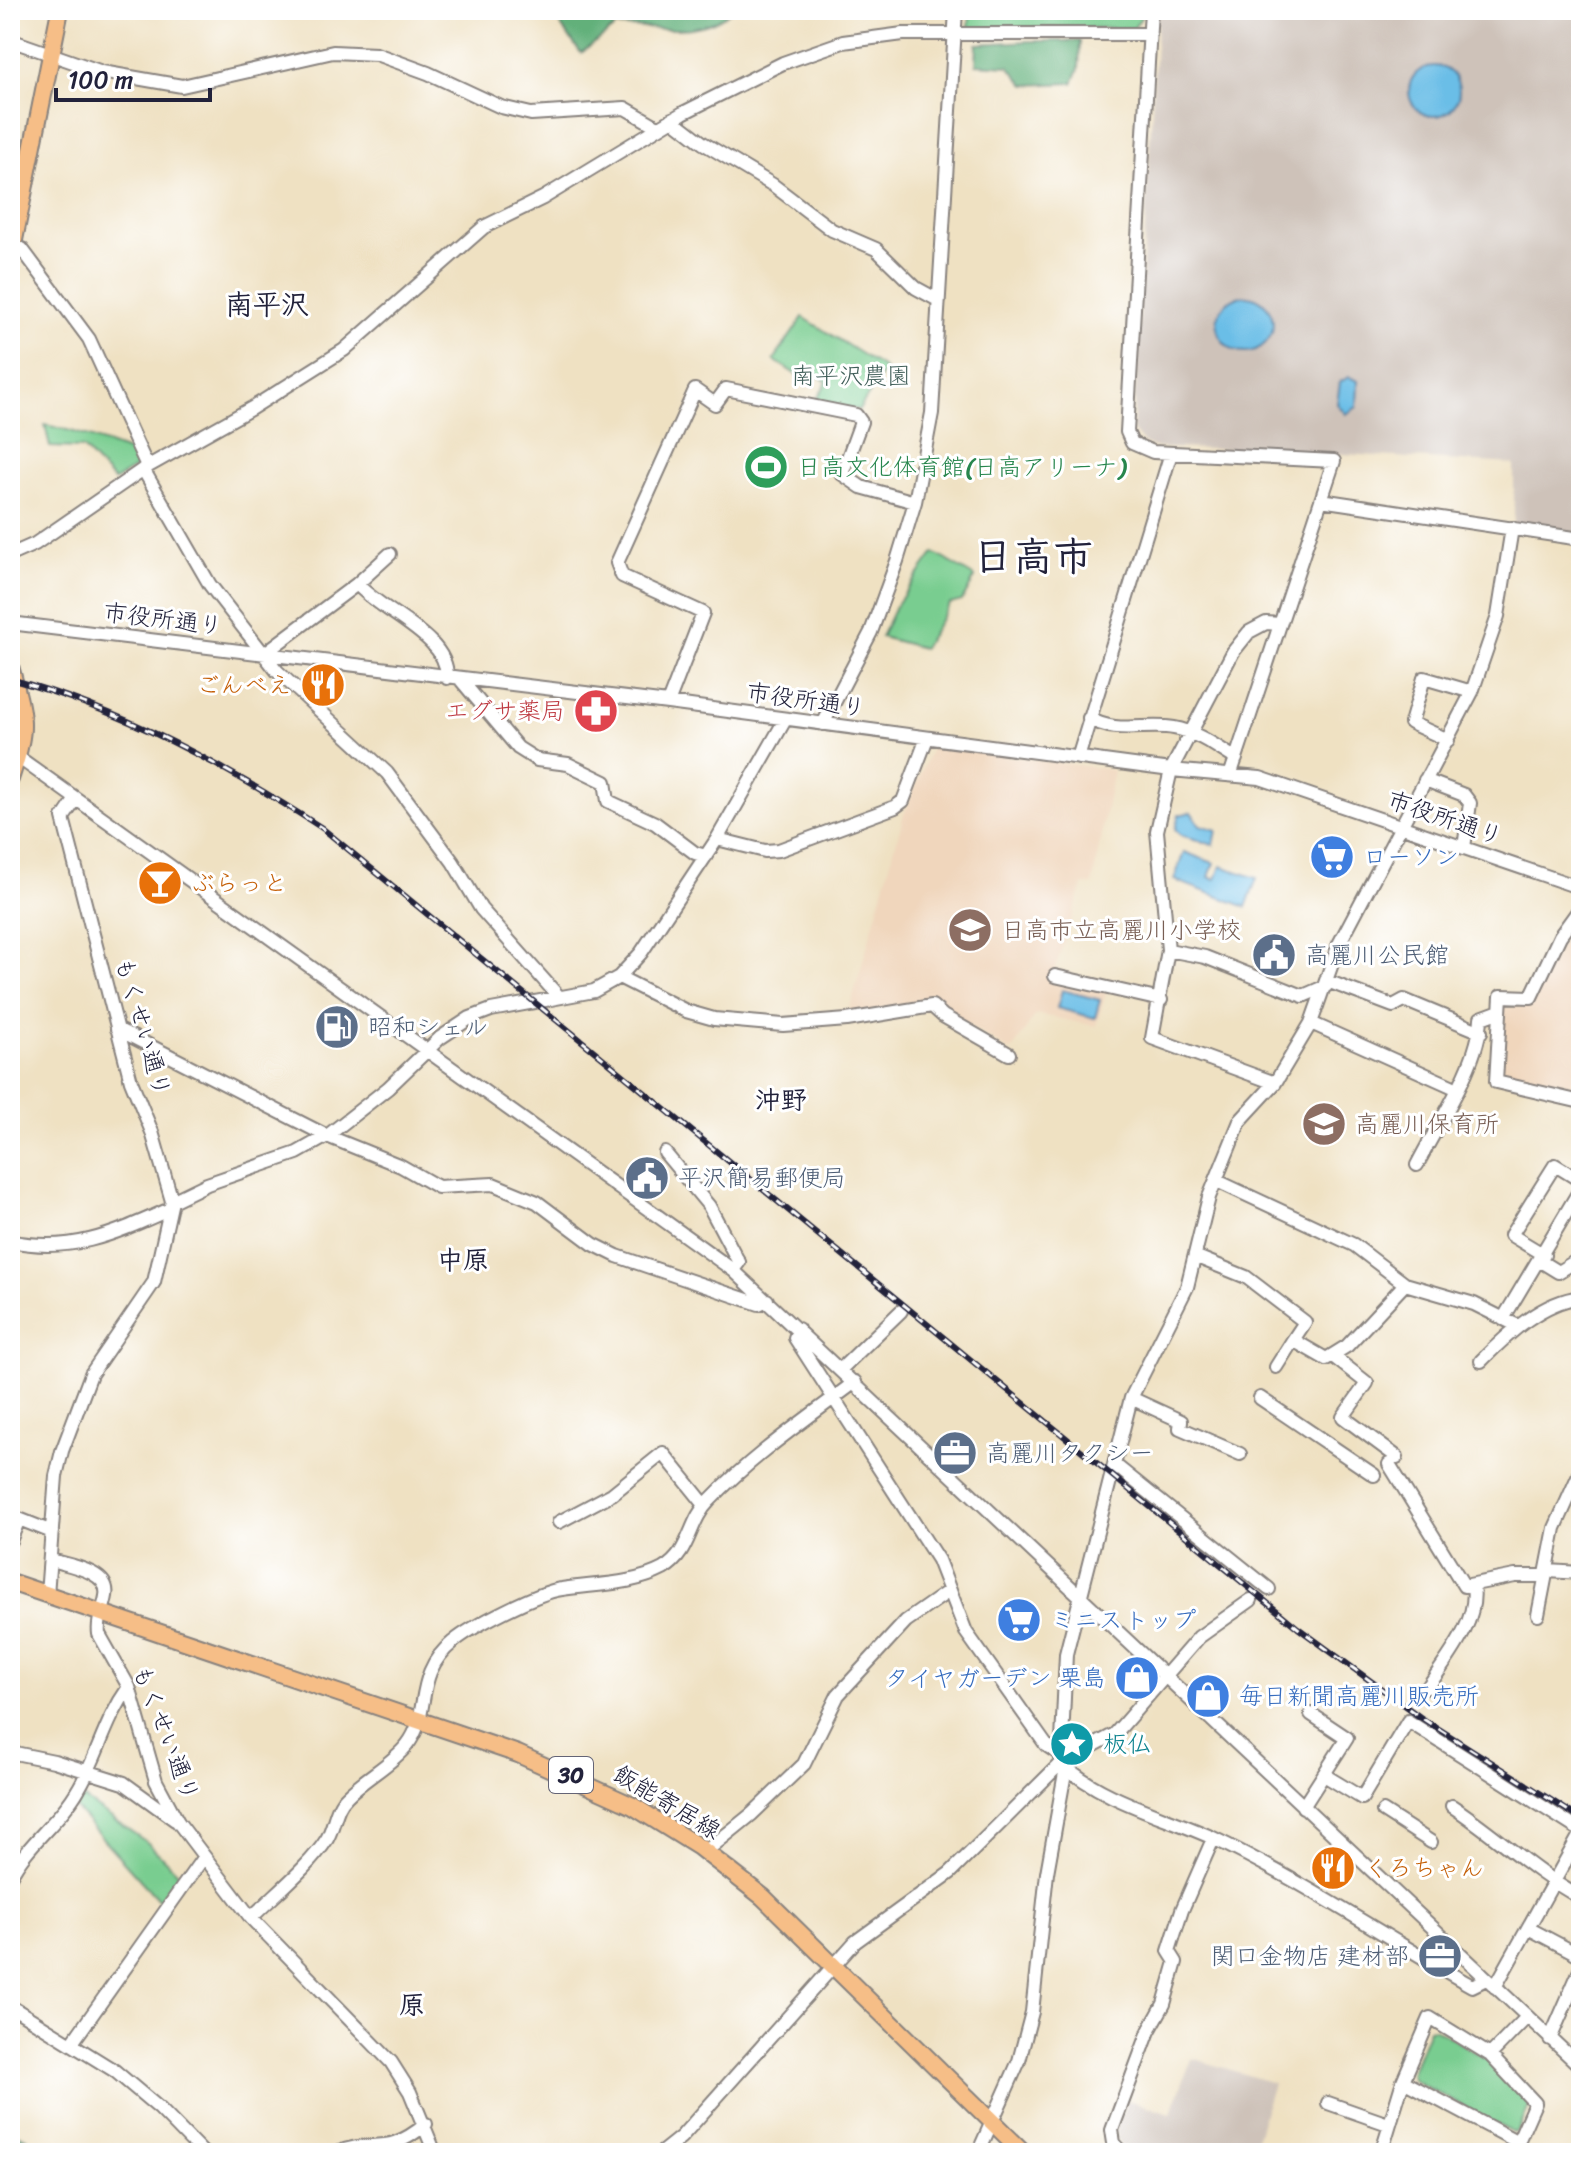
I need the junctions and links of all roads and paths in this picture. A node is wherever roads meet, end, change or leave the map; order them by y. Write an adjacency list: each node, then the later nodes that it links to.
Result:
1 (60, 10): 7 (main road)
2 (956, 10): 4 (street)
3 (1151, 10): 5 (street)
4 (955, 33): 5 (street); 8 (street); 11 (street)
5 (1150, 34): 12 (street)
6 (10, 40): 7 (street)
7 (51, 55): 9 (street); 10 (main road)
8 (672, 119): 9 (street); 11 (street)
9 (658, 127): 13 (street)
10 (11, 250): 13 (street)
11 (938, 300): 15 (street)
12 (1171, 453): 14 (street); 28 (street)
13 (145, 467): 19 (street); 23 (street)
14 (1321, 500): 16 (street); 22 (street)
15 (915, 502): 27 (street); 30 (street)
16 (1512, 528): 17 (street); 26 (street)
17 (1581, 539)
18 (390, 554): 20 (street)
19 (10, 555)
20 (357, 584): 23 (street); 25 (street)
21 (10, 623): 23 (street, 市役所通り)
22 (1280, 624): 31 (street); 36 (street)
23 (265, 653): 25 (street, 市役所通り); 52 (street)
24 (10, 666): 34 (main road)
25 (453, 678): 27 (street, 市役所通り); 45 (street)
26 (1472, 692): 33 (street); 33 (street)
27 (668, 703): 29 (street, 市役所通り)
28 (1089, 718): 31 (street); 35 (street)
29 (785, 720): 30 (street, 市役所通り); 43 (street)
30 (823, 724): 32 (street, 市役所通り)
31 (1192, 733): 36 (street); 37 (street)
32 (927, 738): 35 (street, 市役所通り); 43 (street)
33 (1448, 740): 40 (street)
34 (14, 754): 39 (main road); 41 (street)
35 (1078, 758): 37 (street, 市役所通り)
36 (1236, 759): 38 (street)
37 (1171, 770): 38 (street, 市役所通り); 48 (street)
38 (1231, 773): 42 (street, 市役所通り)
39 (10, 779)
40 (1425, 780): 42 (street); 44 (street)
41 (76, 799): 56 (street, もくせい通り); 58 (street)
42 (1401, 826): 44 (street, 市役所通り); 51 (street)
43 (717, 839): 45 (street)
44 (1464, 848): 46 (street, 市役所通り)
45 (706, 856): 50 (street)
46 (1581, 888)
47 (1581, 907): 54 (street)
48 (1168, 950): 51 (street); 53 (street)
49 (1055, 976): 53 (street)
50 (619, 977): 52 (street); 59 (street)
51 (1326, 983): 55 (street); 57 (street)
52 (559, 997): 58 (street)
53 (1161, 1000): 60 (street)
54 (1500, 1011): 57 (street); 62 (street)
55 (1311, 1023): 60 (street); 61 (street)
56 (117, 1029): 63 (street); 69 (street, もくせい通り)
57 (1481, 1032): 61 (street)
58 (428, 1053): 63 (street); 74 (street)
59 (1009, 1054)
60 (1275, 1083): 66 (street)
61 (1458, 1089): 65 (street)
62 (1581, 1102)
63 (327, 1136): 69 (street); 77 (street)
64 (665, 1153): 74 (street)
65 (1417, 1165)
66 (1217, 1181): 71 (street); 75 (street)
67 (1581, 1181): 72 (street)
68 (1581, 1189): 72 (street)
69 (171, 1205): 70 (street); 97 (street, もくせい通り)
70 (10, 1241)
71 (1197, 1257): 82 (street); 89 (street)
72 (1542, 1258): 73 (street); 79 (street)
73 (1581, 1258)
74 (733, 1270): 77 (street)
75 (1405, 1284): 79 (street); 83 (street)
76 (1581, 1297): 80 (street)
77 (767, 1300): 81 (street)
78 (901, 1311): 86 (street)
79 (1503, 1319): 80 (street)
80 (1518, 1326): 84 (street)
81 (798, 1329): 86 (street); 88 (street)
82 (1293, 1340): 83 (street); 85 (street)
83 (1334, 1357): 103 (street)
84 (1481, 1361)
85 (1276, 1367)
86 (841, 1369): 87 (street)
87 (855, 1382): 88 (street); 107 (street)
88 (835, 1397): 95 (street); 105 (street)
89 (1131, 1398): 91 (street); 92 (street)
90 (1260, 1398): 94 (street)
91 (1240, 1454)
92 (1115, 1465): 104 (street); 107 (street)
93 (1581, 1470): 100 (street)
94 (1374, 1475)
95 (705, 1505): 96 (street); 115 (street)
96 (559, 1522)
97 (52, 1532): 98 (street); 99 (street, もくせい通り)
98 (10, 1541)
99 (51, 1560): 106 (street); 109 (street, もくせい通り)
100 (1547, 1573): 101 (street); 103 (street); 110 (street)
101 (1581, 1573)
102 (10, 1582): 106 (main road, 飯能寄居線 / 30)
103 (1473, 1586): 113 (street)
104 (1269, 1589)
105 (949, 1591): 117 (street); 127 (street)
106 (47, 1595): 109 (main road, 飯能寄居線 / 30)
107 (1080, 1596): 111 (street); 117 (street)
108 (1251, 1600): 111 (street)
109 (100, 1613): 112 (street, もくせい通り); 115 (main road, 飯能寄居線 / 30)
110 (1538, 1615)
111 (1164, 1675): 117 (street); 121 (street)
112 (129, 1687): 118 (street); 123 (street, もくせい通り)
113 (1428, 1687)
114 (1311, 1714): 119 (street)
115 (419, 1721): 127 (main road, 飯能寄居線 / 30); 132 (street)
116 (10, 1752): 118 (street)
117 (1063, 1762): 125 (street); 135 (street); 146 (street)
118 (88, 1771): 123 (street); 129 (street)
119 (1324, 1775): 121 (street); 124 (street)
120 (1452, 1806): 130 (street)
121 (1303, 1807): 137 (street)
122 (1383, 1811): 126 (street)
123 (178, 1822): 128 (street, もくせい通り)
124 (1581, 1832): 130 (street)
125 (1213, 1839): 137 (street); 156 (street)
126 (1431, 1842)
127 (705, 1852): 135 (main road, 飯能寄居線 / 30)
128 (203, 1858): 132 (street, もくせい通り); 141 (street)
129 (10, 1877)
130 (1554, 1883): 131 (street); 133 (street)
131 (1581, 1898)
132 (251, 1918): 147 (street, もくせい通り)
133 (1528, 1928): 134 (street); 137 (street)
134 (1581, 1956)
135 (834, 1965): 146 (main road, 飯能寄居線 / 30); 153 (street)
136 (1581, 1968): 140 (street)
137 (1490, 1983): 139 (street)
138 (10, 2006): 141 (street)
139 (1527, 2017): 140 (street); 142 (street)
140 (1550, 2039): 143 (street)
141 (72, 2043): 150 (street)
142 (1490, 2055): 144 (street); 149 (street)
143 (1581, 2067)
144 (1403, 2081): 148 (street); 149 (street)
145 (1328, 2103): 148 (street)
146 (993, 2122): 154 (street); 155 (main road, 飯能寄居線 / 30)
147 (426, 2124): 151 (street); 152 (street, もくせい通り)
148 (1388, 2124): 157 (street)
149 (1515, 2148)
150 (203, 2153)
151 (337, 2153)
152 (435, 2153)
153 (661, 2153)
154 (978, 2153)
155 (1024, 2153)
156 (1123, 2153)
157 (1381, 2153)

